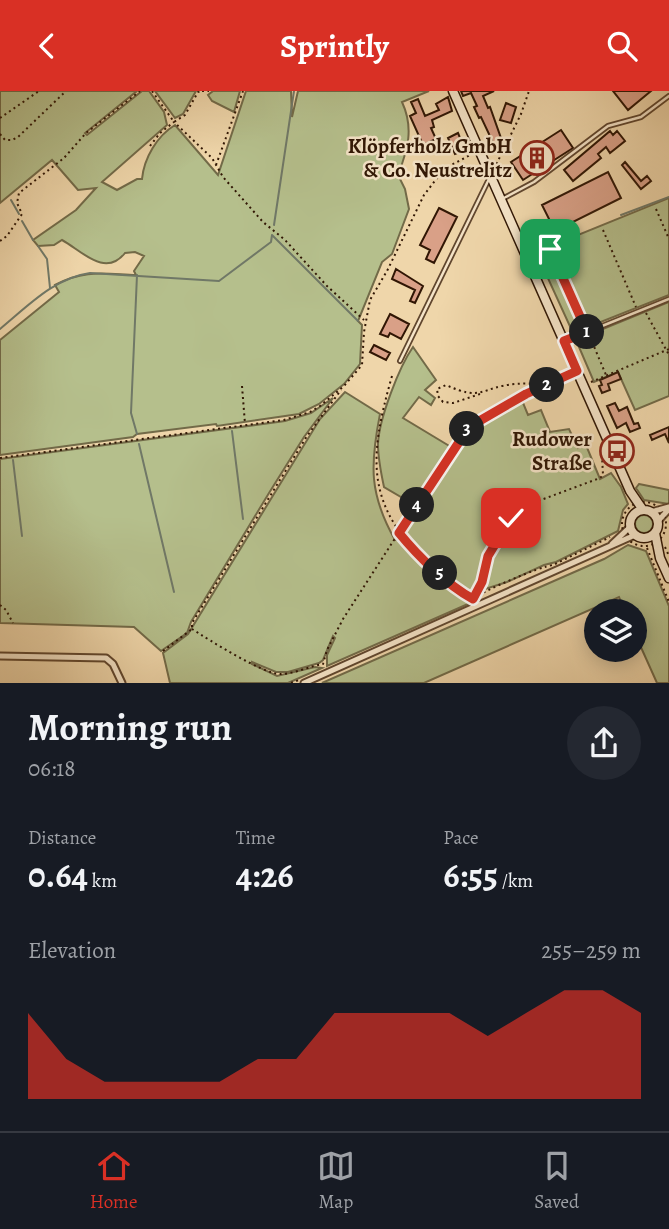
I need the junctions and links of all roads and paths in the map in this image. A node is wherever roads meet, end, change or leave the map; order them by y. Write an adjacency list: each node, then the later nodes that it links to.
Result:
1 (39, 91): 11 (path)
2 (66, 91): 13 (path)
3 (140, 91): 22 (path)
4 (152, 91): 12 (path)
5 (201, 91): 6 (path); 12 (path)
6 (209, 91)
7 (243, 91): 16 (path)
8 (453, 91): 15 (main road)
9 (529, 91): 17 (path)
10 (669, 96): 18 (lane)
11 (0, 118)
12 (174, 122): 14 (path); 16 (path)
13 (0, 134)
14 (150, 146)
15 (480, 151): 17 (main road); 27 (path)
16 (216, 165): 27 (path)
17 (491, 176): 18 (main road); 32 (lane)
18 (501, 199): 29 (main road)
19 (656, 209): 21 (path)
20 (603, 230): 26 (path)
21 (669, 239)
22 (0, 241)
23 (550, 249): 28 (path)
24 (669, 299): 25 (lane)
25 (644, 309): 26 (lane); 30 (path)
26 (638, 311): 28 (lane)
27 (366, 321): 39 (path)
28 (587, 332): 29 (lane); 34 (path)
29 (564, 341): 33 (main road)
30 (668, 349): 31 (path); 34 (path)
31 (669, 355)
32 (400, 361)
33 (577, 371): 36 (path); 38 (main road)
34 (606, 375): 38 (path)
35 (392, 376): 46 (path)
36 (550, 383): 40 (path); 46 (path)
37 (242, 386): 41 (path)
38 (583, 386): 42 (main road)
39 (344, 387): 41 (path); 54 (path)
40 (480, 394): 40 (path)
41 (245, 425): 43 (path)
42 (612, 451): 45 (main road); 49 (path)
43 (0, 458)
44 (669, 508): 45 (street)
45 (647, 511): 47 (main road); 47 (main road); 47 (path); 47 (path)
46 (399, 533): 49 (path); 54 (path)
47 (637, 538): 48 (main road); 49 (path); 50 (path); 52 (street)
48 (669, 578)
49 (473, 599): 52 (path)
50 (669, 602)
51 (0, 605): 53 (path)
52 (477, 607): 58 (street)
53 (12, 623)
54 (192, 629): 55 (path)
55 (163, 651)
56 (0, 656): 57 (street)
57 (122, 683)
58 (304, 683)

